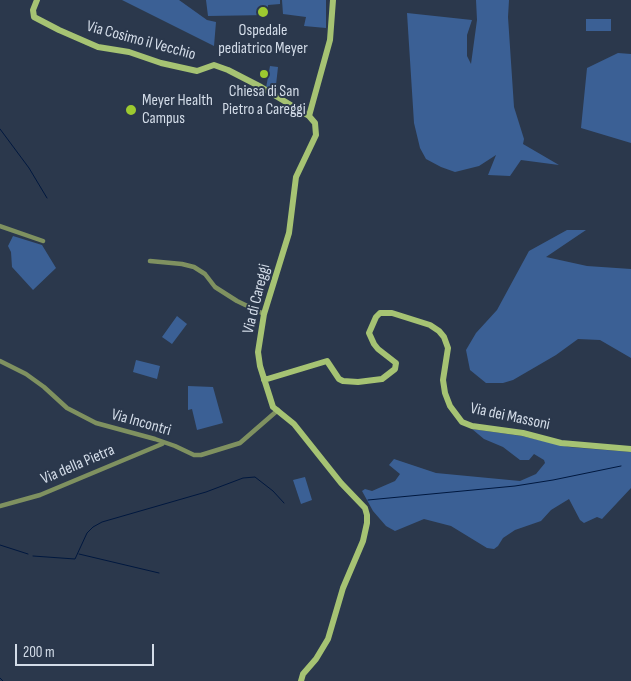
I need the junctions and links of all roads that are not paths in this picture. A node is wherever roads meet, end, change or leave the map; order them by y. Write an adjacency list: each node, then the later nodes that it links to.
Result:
1 (37, 0): 3 (street, Via Cosimo il Vecchio)
2 (333, 0): 3 (street, Via di Careggi)
3 (309, 116): 7 (street, Via di Careggi)
4 (0, 226): 5 (street)
5 (43, 241)
6 (150, 261): 7 (street)
7 (264, 314): 9 (street, Via di Careggi)
8 (0, 361): 11 (street, Via Incontri)
9 (264, 380): 10 (street, Via di Careggi); 12 (street, Via dei Massoni)
10 (278, 410): 11 (street, Via Incontri); 14 (street, Via di Careggi)
11 (163, 442): 13 (street, Via della Pietra)
12 (631, 449)
13 (0, 506)
14 (301, 681)

